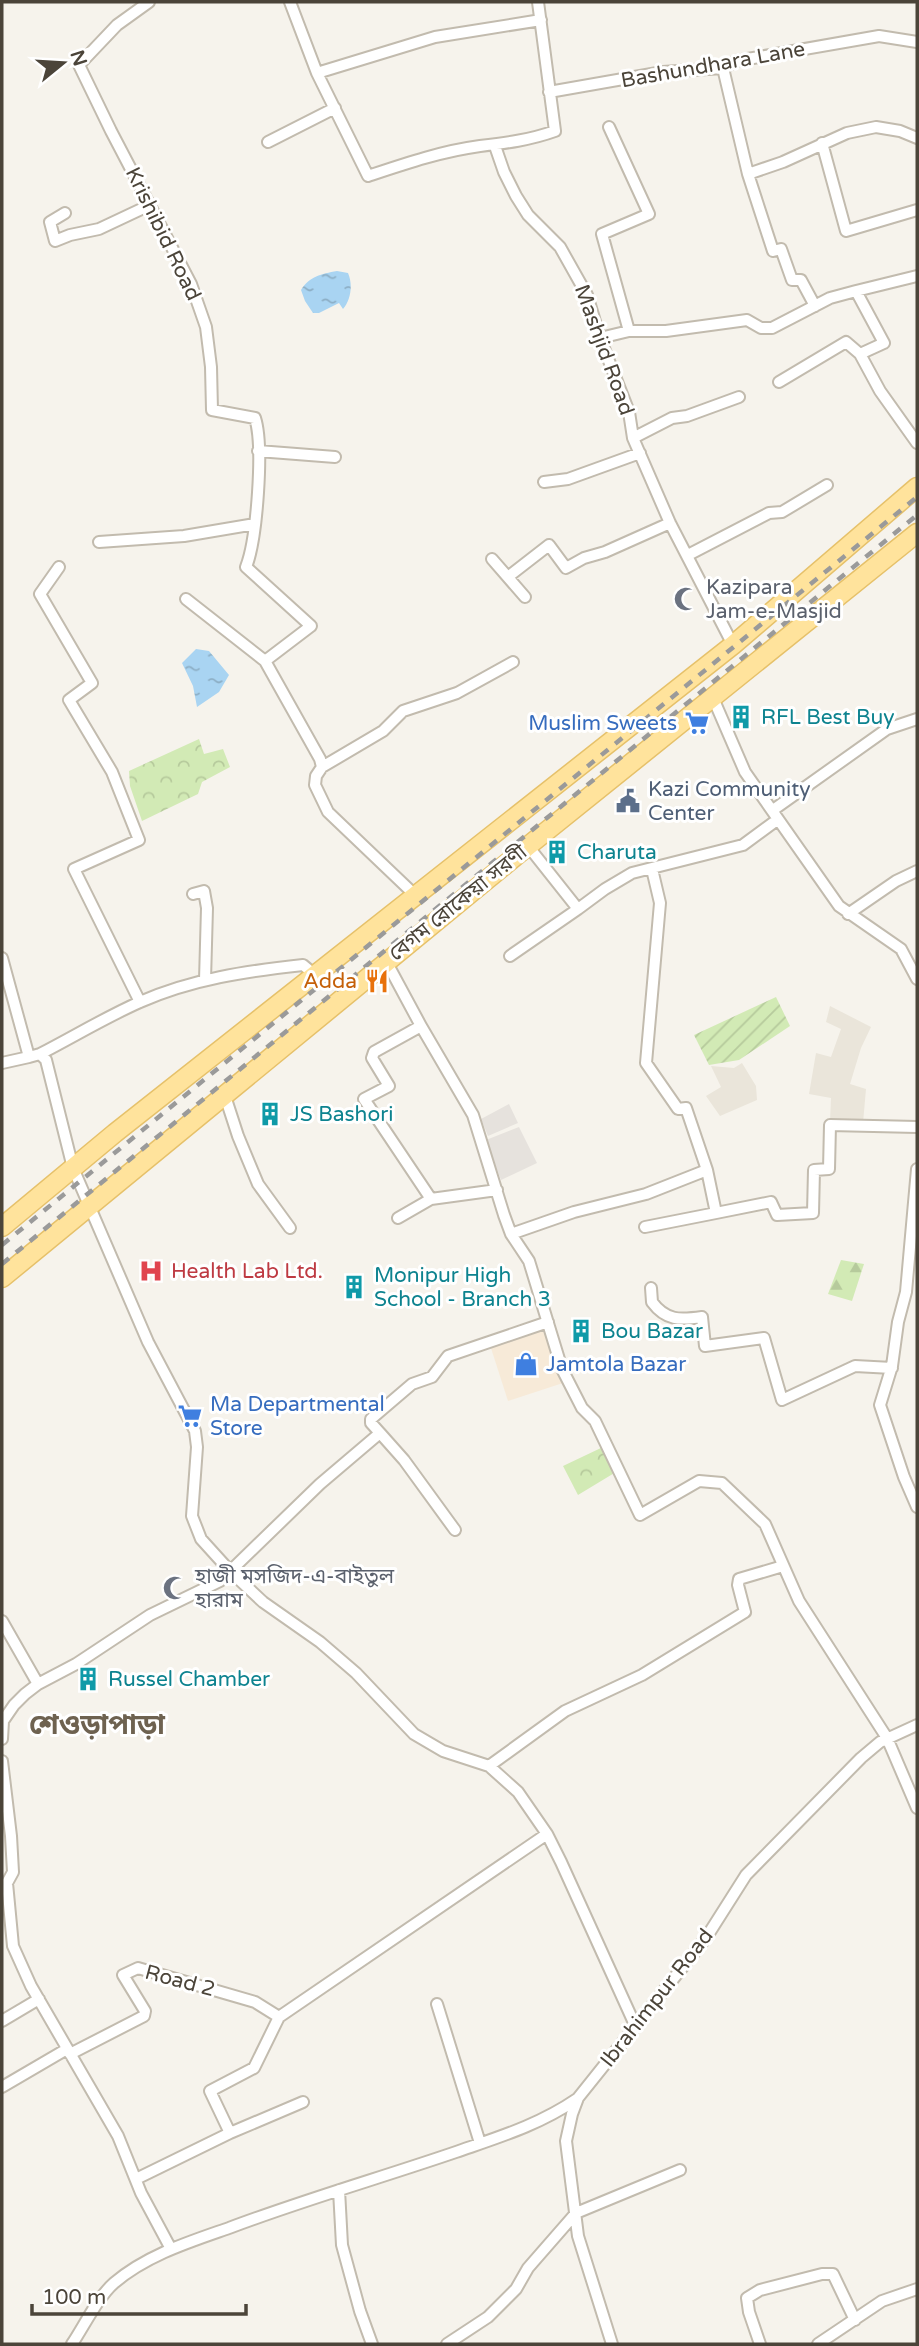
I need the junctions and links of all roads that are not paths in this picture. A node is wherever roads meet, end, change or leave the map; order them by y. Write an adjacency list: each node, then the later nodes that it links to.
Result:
1 (149, 2): 16 (street, Krishibid Road)
2 (290, 2): 7 (street)
3 (538, 2): 4 (street)
4 (541, 20): 7 (street); 8 (street)
5 (917, 43): 6 (street, Bashundhara Lane)
6 (723, 68): 8 (street, Bashundhara Lane); 15 (street)
7 (317, 74): 9 (street)
8 (550, 92): 14 (street)
9 (335, 108): 12 (street); 14 (street)
10 (609, 127): 22 (street)
11 (917, 138): 13 (street)
12 (268, 142)
13 (822, 143): 15 (street); 17 (street)
14 (495, 146): 23 (street, Mashjid Road)
15 (748, 174): 21 (street)
16 (150, 205): 18 (street); 29 (street, Krishibid Road)
17 (917, 210)
18 (65, 213)
19 (917, 276): 20 (street)
20 (856, 291): 21 (street); 24 (street)
21 (815, 306): 22 (street)
22 (629, 331): 23 (street)
23 (600, 338): 27 (street, Mashjid Road)
24 (860, 354): 25 (street); 28 (street)
25 (779, 382)
26 (739, 397): 27 (street)
27 (633, 438): 30 (street, Mashjid Road)
28 (917, 443)
29 (258, 451): 31 (street); 36 (street, Krishibid Road)
30 (640, 453): 32 (street); 35 (street, Mashjid Road)
31 (335, 457)
32 (544, 482)
33 (827, 485): 39 (street)
34 (917, 487): 45 (main road, বেগম রোকেয়া সরণী)
35 (670, 523): 39 (street, Mashjid Road); 42 (street)
36 (255, 524): 38 (street); 46 (street, Krishibid Road)
37 (917, 533): 48 (main road, বেগম রোকেয়া সরণী)
38 (99, 542)
39 (688, 555): 45 (street, Mashjid Road)
40 (492, 559): 42 (street)
41 (59, 567): 65 (street)
42 (509, 576): 43 (street)
43 (525, 597)
44 (186, 599): 46 (street)
45 (733, 645): 56 (main road, বেগম রোকেয়া সরণী)
46 (265, 661): 50 (street)
47 (513, 662): 50 (street)
48 (713, 698): 51 (street); 52 (main road, বেগম রোকেয়া সরণী)
49 (917, 719): 51 (street)
50 (322, 767): 56 (street)
51 (775, 815): 53 (street); 58 (street)
52 (528, 846): 57 (street); 61 (main road, বেগম রোকেয়া সরণী)
53 (652, 869): 57 (street); 73 (street)
54 (917, 871): 58 (street)
55 (194, 894): 64 (street)
56 (416, 896): 62 (main road, বেগম রোকেয়া সরণী)
57 (579, 909): 59 (street)
58 (848, 914): 63 (street)
59 (510, 956)
60 (2, 958): 67 (street)
61 (386, 961): 66 (street); 69 (main road, বেগম রোকেয়া সরণী)
62 (315, 975): 64 (street); 71 (main road, বেগম রোকেয়া সরণী)
63 (917, 979)
64 (205, 980): 65 (street)
65 (140, 1002): 67 (street)
66 (421, 1026): 74 (street); 75 (street)
67 (34, 1055): 68 (street); 71 (street)
68 (2, 1063)
69 (225, 1096): 76 (main road, বেগম রোকেয়া সরণী); 81 (street)
70 (917, 1127): 77 (street)
71 (72, 1168): 76 (street); 79 (main road, বেগম রোকেয়া সরণী)
72 (917, 1169): 86 (street)
73 (707, 1170): 77 (street); 82 (street)
74 (497, 1189): 75 (street); 82 (street)
75 (431, 1199): 78 (street)
76 (89, 1205): 83 (main road, বেগম রোকেয়া সরণী); 91 (street)
77 (716, 1213): 80 (street)
78 (398, 1218)
79 (2, 1227)
80 (645, 1227)
81 (290, 1228)
82 (511, 1234): 85 (street)
83 (2, 1278)
84 (651, 1288): 86 (street)
85 (548, 1322): 87 (street); 90 (street)
86 (892, 1368): 88 (street)
87 (380, 1433): 89 (street); 91 (street)
88 (917, 1507)
89 (455, 1531)
90 (783, 1566): 96 (street); 99 (street)
91 (230, 1571): 93 (street); 99 (street)
92 (2, 1621): 93 (street)
93 (38, 1684): 94 (street)
94 (2, 1721): 97 (street)
95 (917, 1726): 96 (street, Ibrahimpur Road)
96 (887, 1738): 100 (street); 107 (street, Ibrahimpur Road)
97 (2, 1739)
98 (2, 1761): 102 (street)
99 (489, 1766): 101 (street)
100 (917, 1808)
101 (547, 1835): 105 (street); 107 (street)
102 (4, 1883): 103 (street)
103 (39, 1999): 106 (street); 108 (street)
104 (437, 2004): 113 (street)
105 (279, 2017): 108 (street, Road 2); 112 (street)
106 (2, 2021)
107 (635, 2025): 110 (street, Ibrahimpur Road)
108 (69, 2051): 109 (street); 115 (street)
109 (2, 2087)
110 (578, 2098): 113 (street); 117 (street, Ibrahimpur Road)
111 (303, 2102): 112 (street)
112 (230, 2133): 115 (street)
113 (480, 2143): 116 (street)
114 (680, 2170): 117 (street)
115 (136, 2179): 118 (street)
116 (340, 2190): 118 (street); 122 (street)
117 (576, 2213): 123 (street); 124 (street, Ibrahimpur Road)
118 (171, 2249): 121 (street)
119 (917, 2289): 120 (street)
120 (855, 2320): 125 (street); 126 (street)
121 (72, 2344)
122 (372, 2344)
123 (447, 2344)
124 (612, 2344)
125 (760, 2344)
126 (818, 2344)

